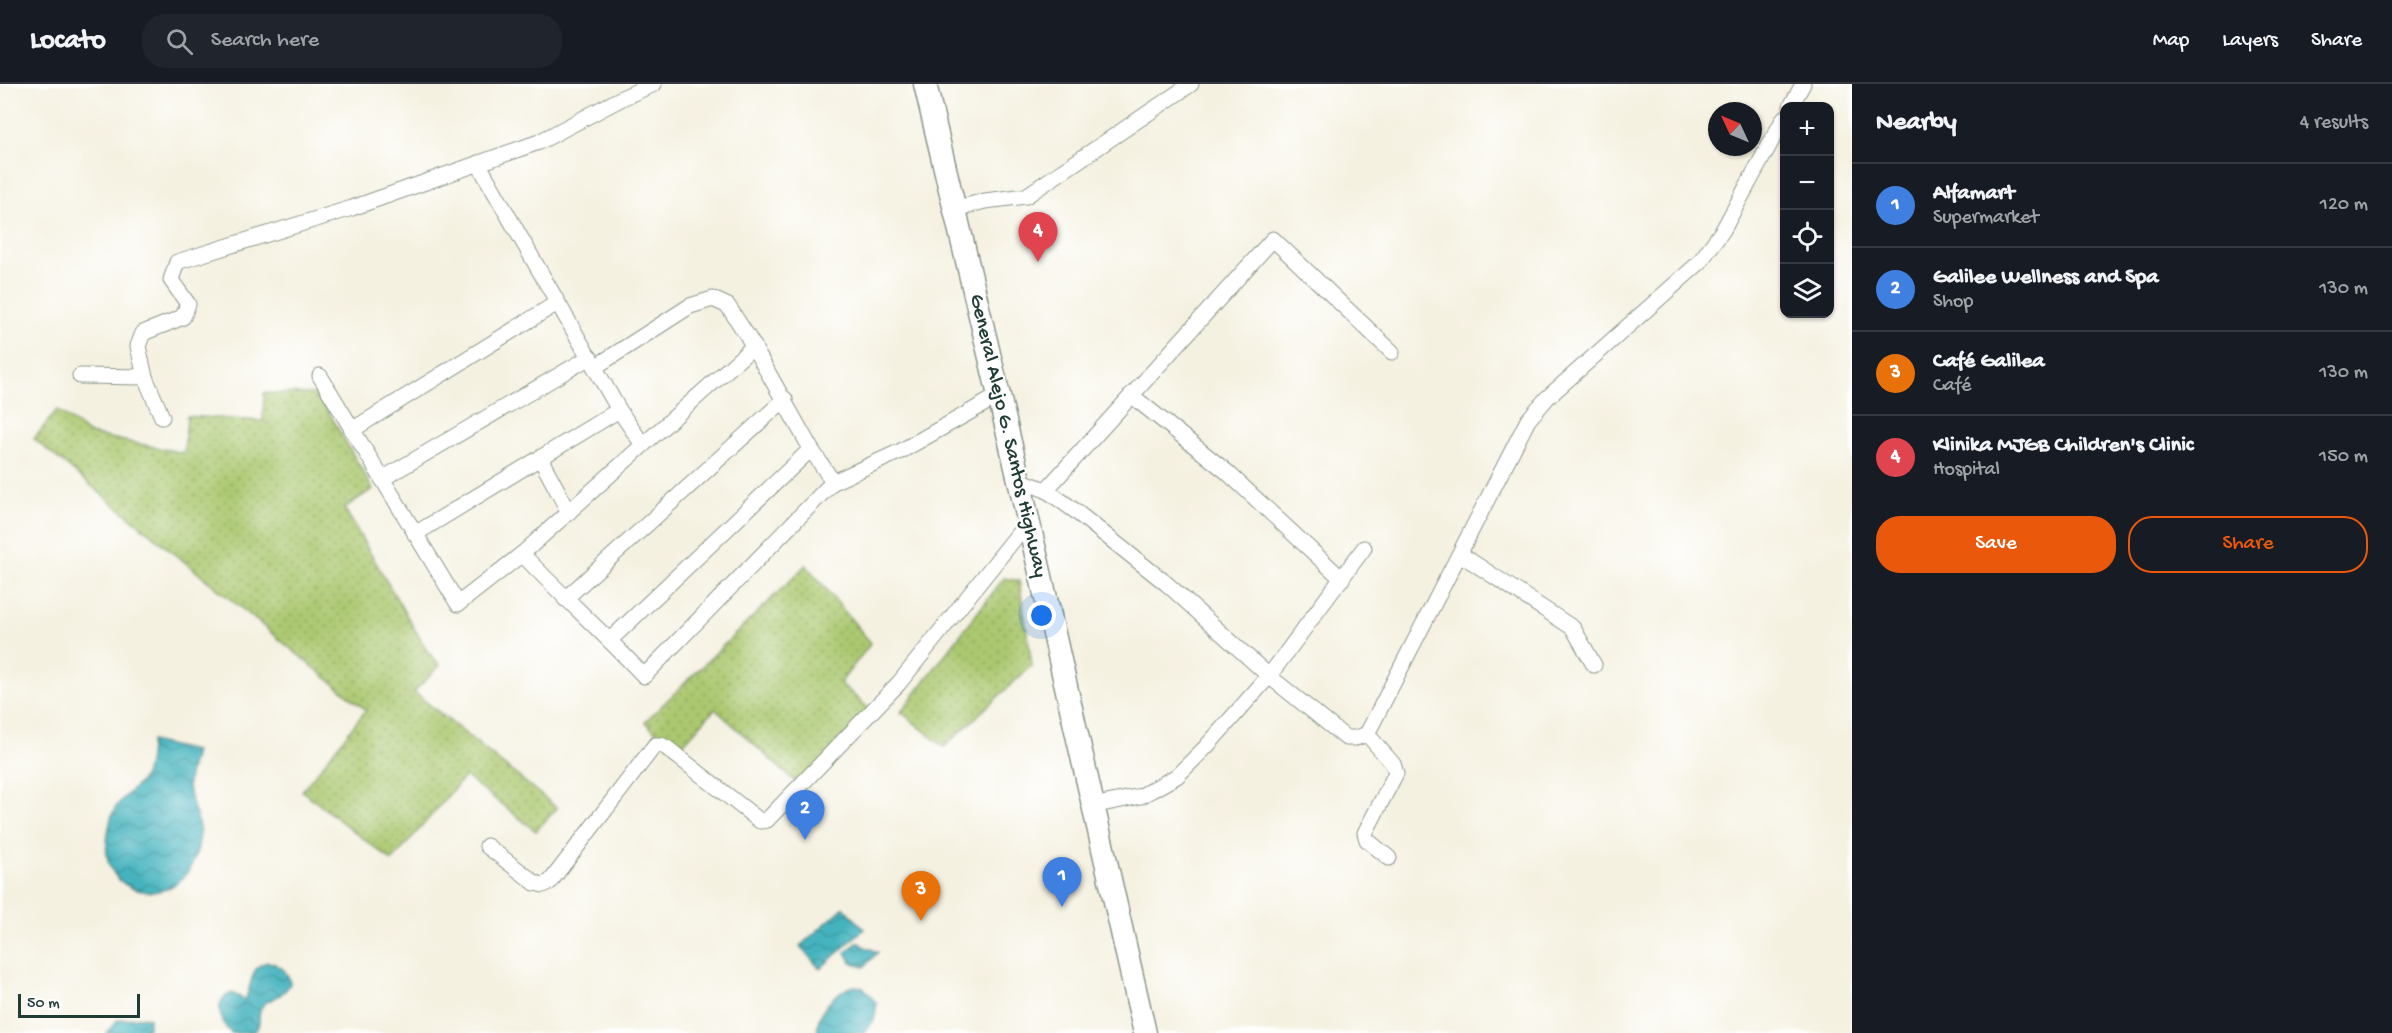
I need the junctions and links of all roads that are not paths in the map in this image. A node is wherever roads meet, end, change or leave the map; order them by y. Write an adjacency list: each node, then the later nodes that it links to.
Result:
1 (654, 84): 7 (street)
2 (925, 84): 8 (main road, General Alejo G. Santos Highway)
3 (1191, 84): 8 (street)
4 (1803, 84): 5 (street)
5 (1793, 102)
6 (1780, 126): 34 (street)
7 (478, 163): 9 (street); 15 (street)
8 (954, 208): 17 (main road, General Alejo G. Santos Highway)
9 (557, 303): 12 (street); 21 (street)
10 (754, 346): 12 (street); 18 (street); 22 (street)
11 (1392, 352): 16 (street)
12 (592, 362): 19 (street); 25 (street)
13 (80, 376): 15 (street)
14 (320, 376): 21 (street)
15 (145, 377): 20 (street)
16 (1131, 395): 28 (street); 35 (street)
17 (998, 396): 26 (main road, General Alejo G. Santos Highway); 27 (street)
18 (785, 399): 23 (street); 36 (street)
19 (619, 410): 22 (street); 24 (street)
20 (162, 417)
21 (352, 430): 25 (street)
22 (643, 445): 29 (street)
23 (811, 448): 27 (street); 37 (street)
24 (540, 458): 29 (street); 31 (street)
25 (382, 479): 31 (street)
26 (1019, 480): 28 (street); 30 (main road, General Alejo G. Santos Highway)
27 (833, 482): 37 (street)
28 (1046, 490): 39 (street)
29 (569, 512): 33 (street)
30 (1027, 523): 41 (main road, General Alejo G. Santos Highway); 42 (street)
31 (415, 534): 33 (street)
32 (1364, 548): 35 (street)
33 (522, 554): 36 (street)
34 (1460, 554): 38 (street); 40 (street)
35 (1342, 579): 39 (street)
36 (565, 599): 37 (street)
37 (610, 640)
38 (1594, 665)
39 (1269, 676): 40 (street); 41 (street)
40 (1366, 734): 43 (street)
41 (1092, 806): 44 (main road, General Alejo G. Santos Highway)
42 (487, 846)
43 (1389, 858)
44 (1146, 1033)

